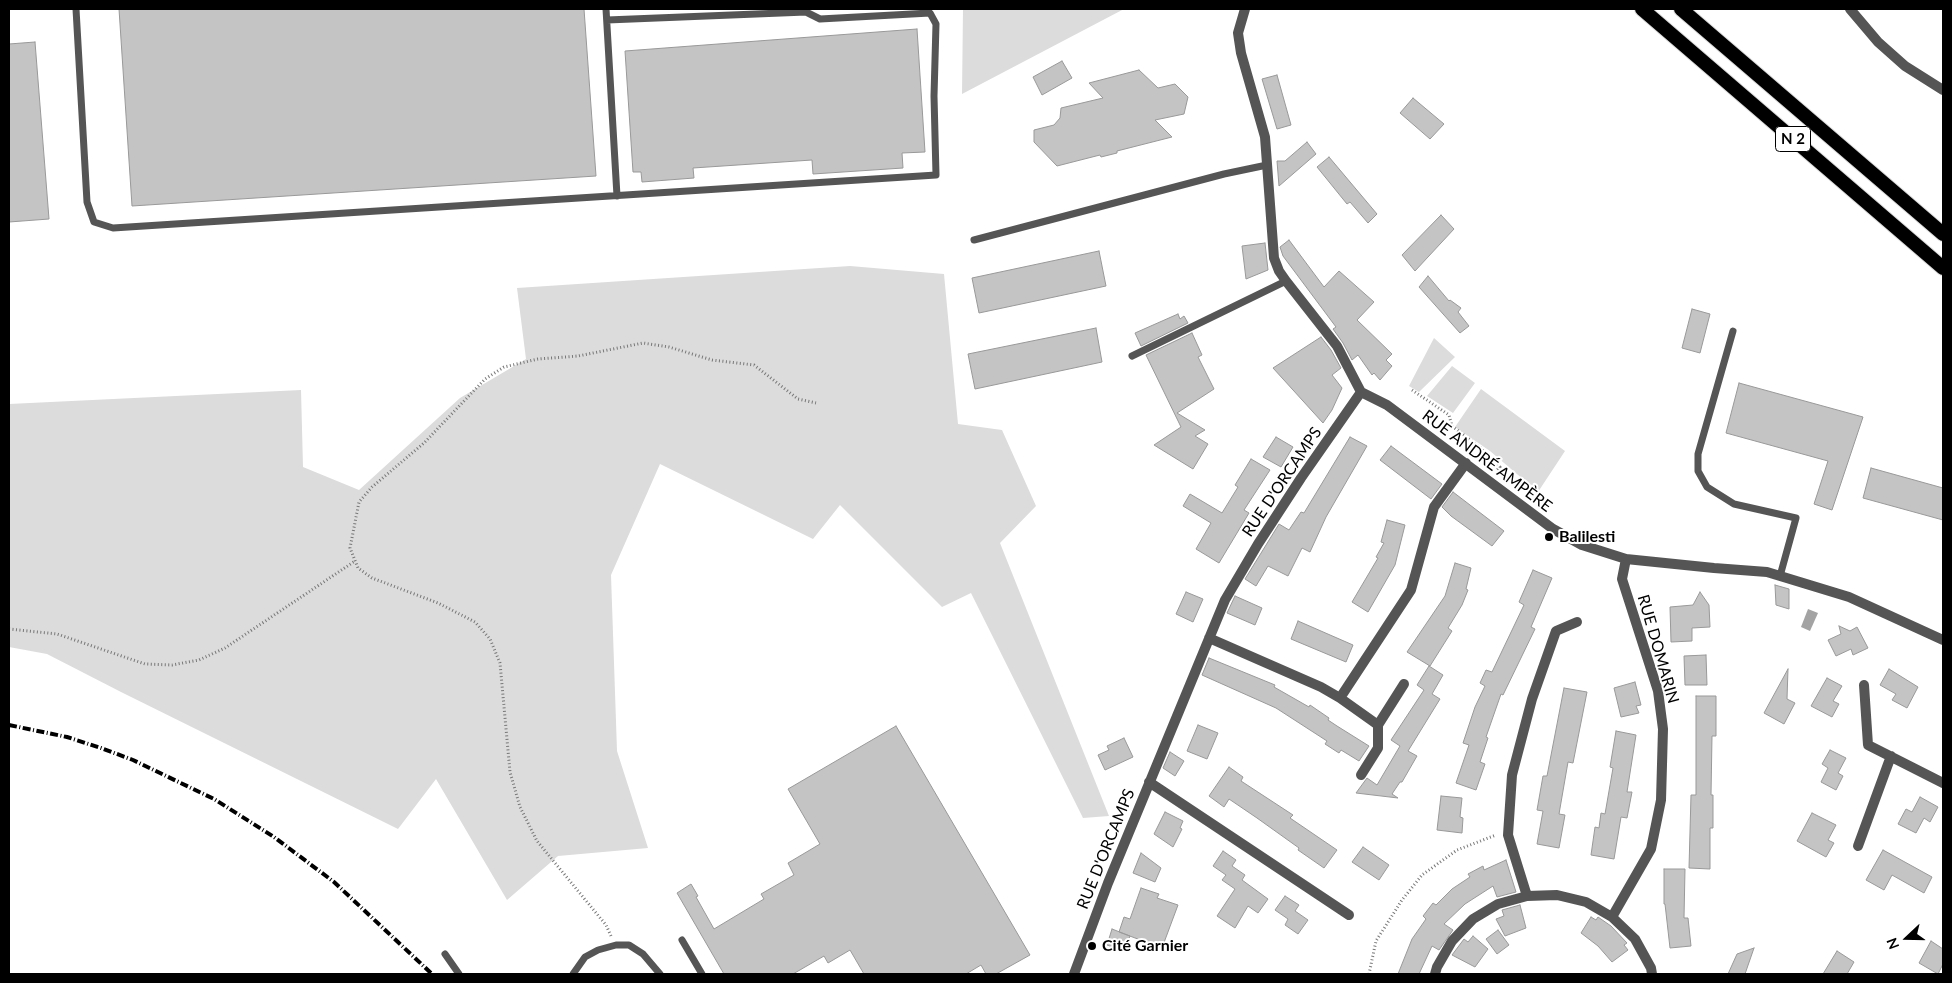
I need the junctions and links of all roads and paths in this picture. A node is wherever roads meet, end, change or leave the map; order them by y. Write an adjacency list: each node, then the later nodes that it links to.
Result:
1 (76, 9): 10 (lane)
2 (606, 9): 7 (lane)
3 (1245, 9): 9 (street)
4 (1642, 9): 13 (highway, N 2)
5 (1681, 9): 11 (highway, N 2)
6 (1850, 9): 8 (street)
7 (607, 20): 10 (lane); 10 (lane)
8 (1943, 90)
9 (1267, 165): 12 (lane); 14 (street)
10 (618, 196)
11 (1943, 234)
12 (974, 240)
13 (1943, 268)
14 (1286, 281): 16 (lane); 18 (street)
15 (1733, 330): 24 (lane)
16 (1132, 356)
17 (1412, 390): 21 (path)
18 (1361, 392): 20 (street, RUE ANDRÉ AMPÈRE); 27 (street, RUE D'ORCAMPS)
19 (816, 403): 23 (path)
20 (1466, 463): 22 (street, RUE ANDRÉ AMPÈRE); 31 (street)
21 (1494, 474)
22 (1626, 559): 24 (street, RUE ANDRÉ AMPÈRE); 41 (street, RUE DOMARIN)
23 (355, 561): 26 (path); 43 (path)
24 (1780, 576): 28 (street, RUE ANDRÉ AMPÈRE)
25 (1577, 622): 37 (street)
26 (9, 629)
27 (1209, 638): 31 (street); 35 (street, RUE D'ORCAMPS)
28 (1943, 640)
29 (1404, 684): 32 (street)
30 (1864, 685): 33 (street)
31 (1340, 698): 32 (street)
32 (1378, 725): 34 (street)
33 (1891, 756): 36 (street); 38 (street)
34 (1361, 775)
35 (1149, 782): 40 (street); 49 (street, RUE D'ORCAMPS)
36 (1943, 783)
37 (1508, 831): 39 (street); 50 (path)
38 (1858, 846)
39 (1527, 896): 41 (street); 51 (street)
40 (1349, 915)
41 (1612, 916): 52 (street)
42 (682, 940): 48 (lane)
43 (616, 945): 46 (lane); 47 (lane)
44 (445, 954): 45 (lane)
45 (459, 974)
46 (573, 974)
47 (660, 974)
48 (702, 974)
49 (1074, 974)
50 (1369, 974)
51 (1436, 974)
52 (1652, 974)

